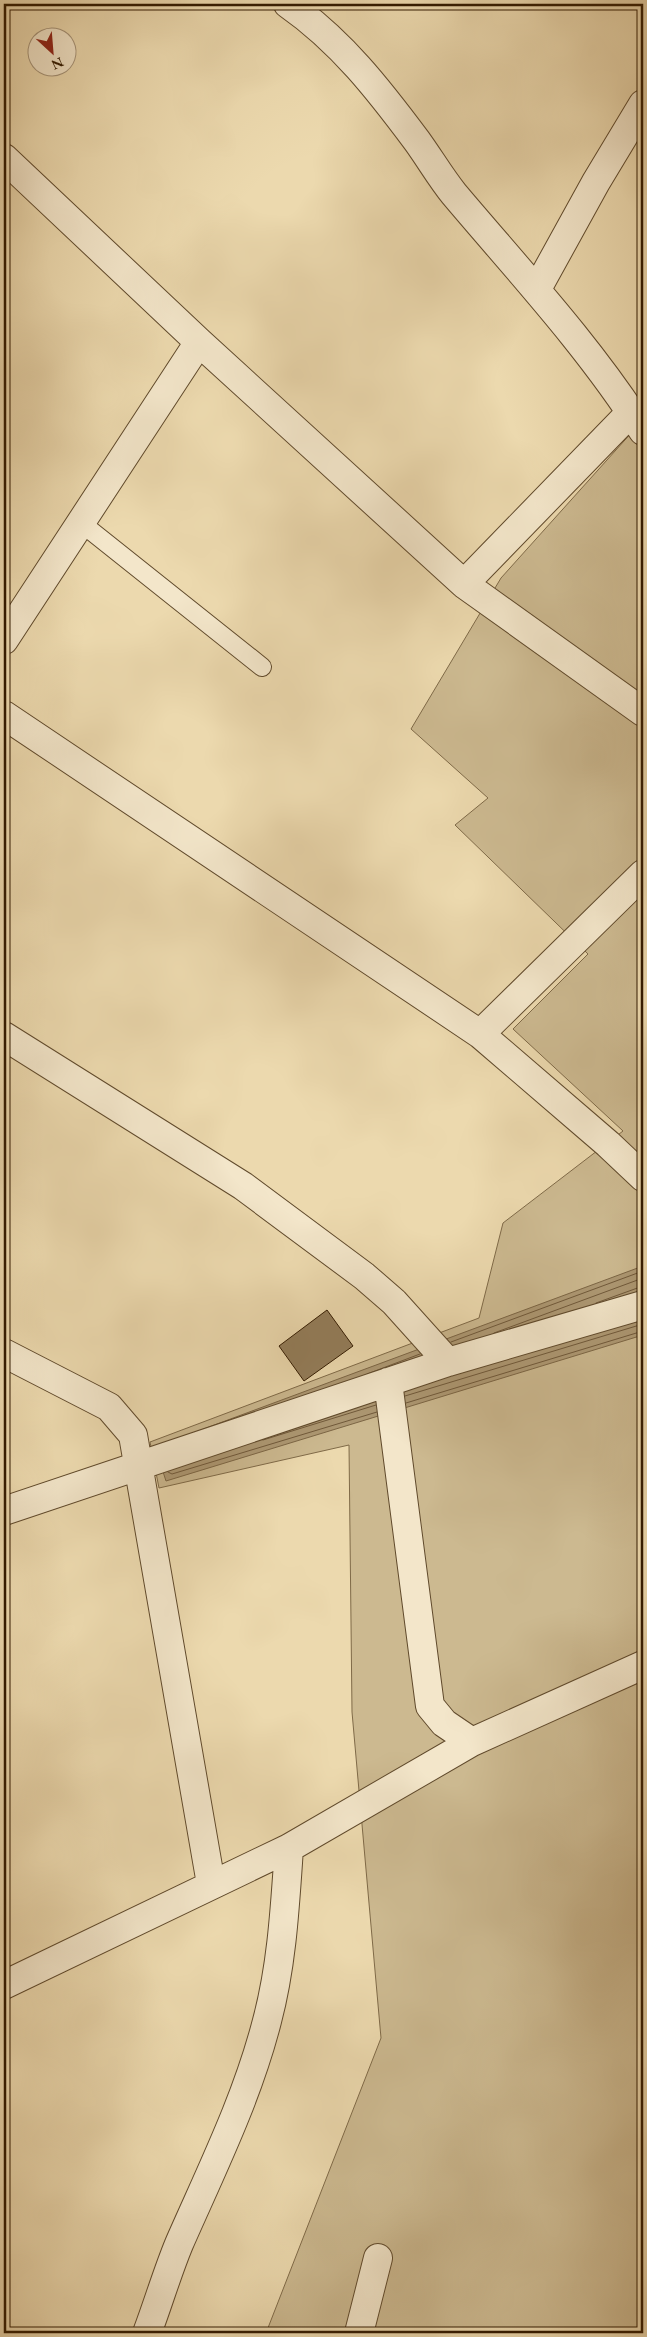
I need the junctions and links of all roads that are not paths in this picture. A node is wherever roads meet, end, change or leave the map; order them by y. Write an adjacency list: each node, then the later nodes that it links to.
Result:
1 (288, 4): 4 (street)
2 (643, 104): 4 (street)
3 (4, 158): 5 (street)
4 (537, 289): 6 (street)
5 (199, 342): 7 (street); 8 (street)
6 (637, 421): 8 (street)
7 (80, 522): 9 (street); 10 (lane)
8 (464, 584): 11 (street)
9 (4, 640)
10 (262, 667)
11 (643, 712)
12 (4, 715): 14 (street)
13 (643, 874): 14 (street)
14 (480, 1034): 16 (street)
15 (4, 1036): 19 (street)
16 (643, 1177)
17 (643, 1305): 19 (street)
18 (4, 1353): 21 (street)
19 (448, 1362): 20 (street)
20 (388, 1382): 21 (street); 24 (street)
21 (139, 1465): 22 (street); 26 (street)
22 (4, 1511)
23 (643, 1665): 24 (street)
24 (472, 1742): 25 (street)
25 (289, 1848): 26 (street); 29 (street)
26 (211, 1884): 27 (street)
27 (4, 1985)
28 (378, 2258): 30 (street)
29 (147, 2333)
30 (359, 2333)

